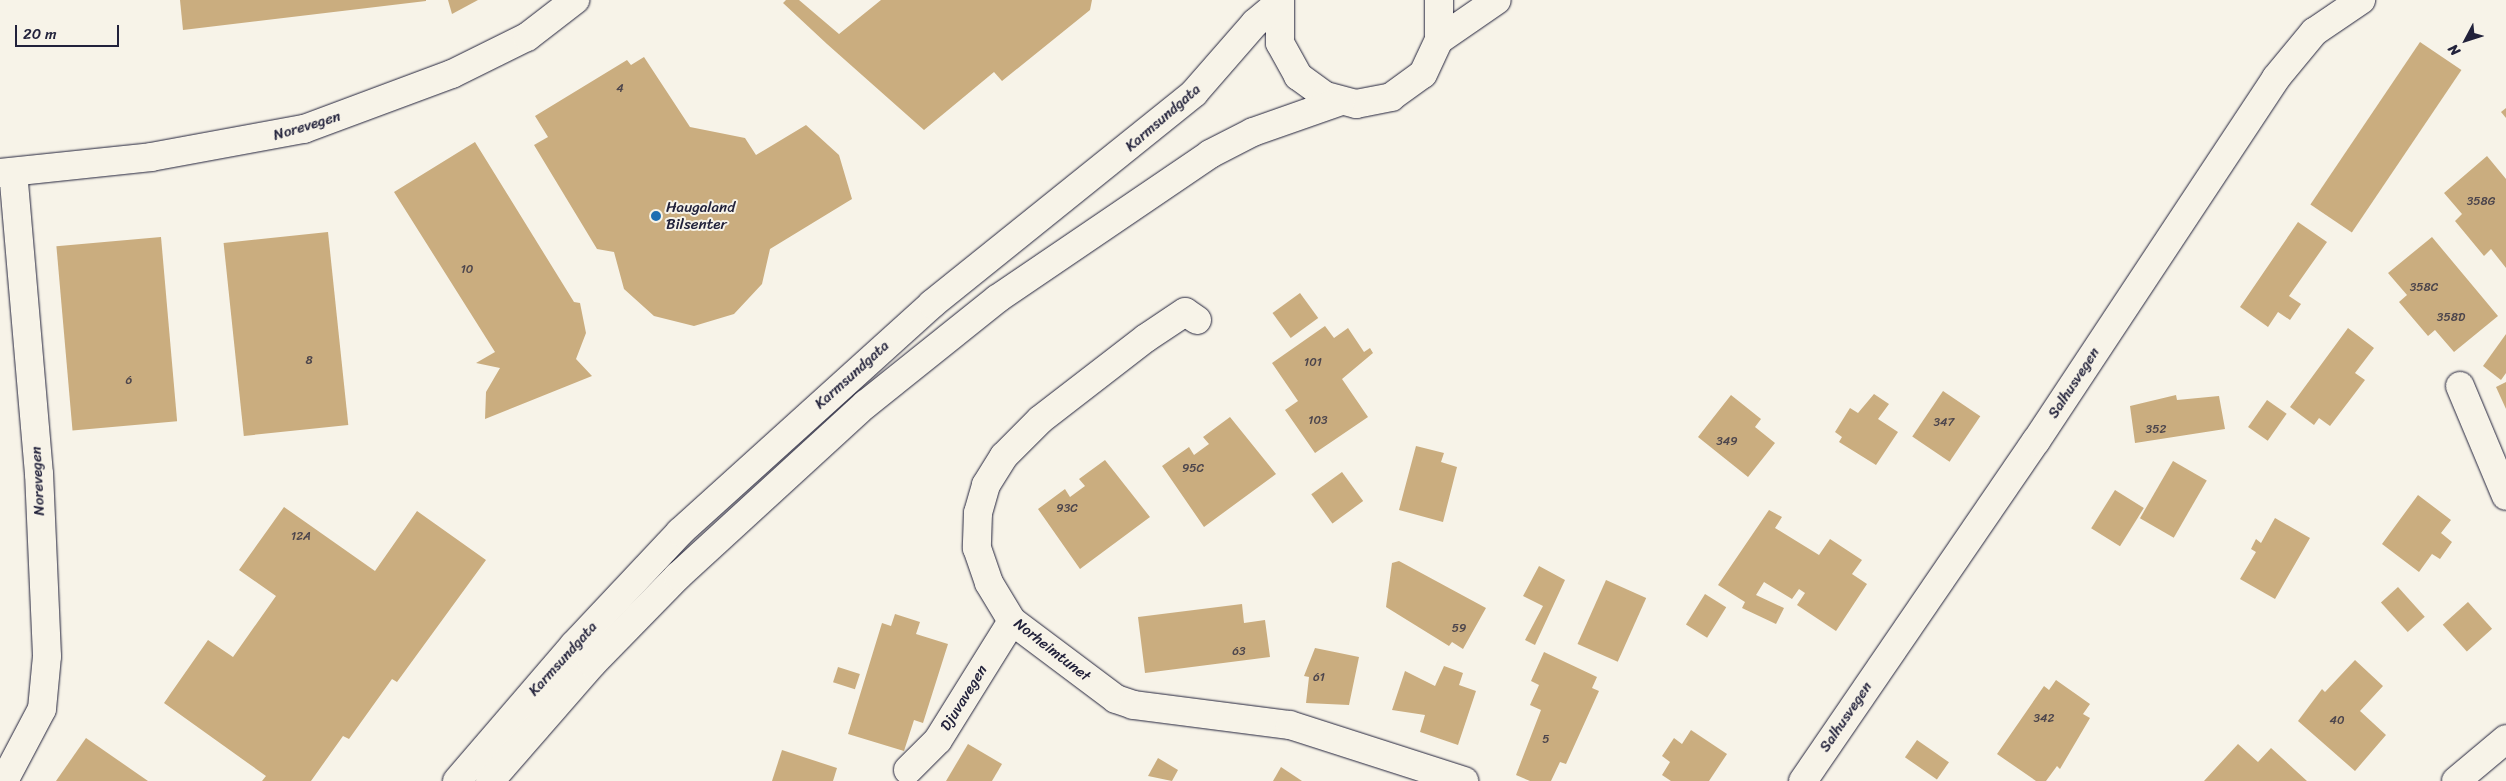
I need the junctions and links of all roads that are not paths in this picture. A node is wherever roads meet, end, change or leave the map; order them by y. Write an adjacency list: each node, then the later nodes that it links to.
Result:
1 (575, 0): 8 (main road, Norevegen)
2 (1439, 0): 6 (main road)
3 (1497, 0): 6 (main road)
4 (2361, 0): 20 (main road, Salhusvegen)
5 (1277, 2): 7 (main road); 17 (main road, Karmsundgata)
6 (1440, 40): 7 (main road)
7 (1341, 101): 18 (main road, Karmsundgata)
8 (7, 173): 16 (main road, Norevegen)
9 (1198, 320): 12 (main road, Norheimtunet)
10 (2460, 386): 11 (main road)
11 (2506, 496)
12 (1012, 621): 14 (main road, Djuvavegen); 15 (main road, Norheimtunet)
13 (2506, 738): 21 (main road)
14 (908, 770)
15 (1407, 774): 19 (main road, Norheimtunet)
16 (4, 781)
17 (457, 781)
18 (490, 781)
19 (1464, 781)
20 (1803, 781)
21 (2456, 781)

